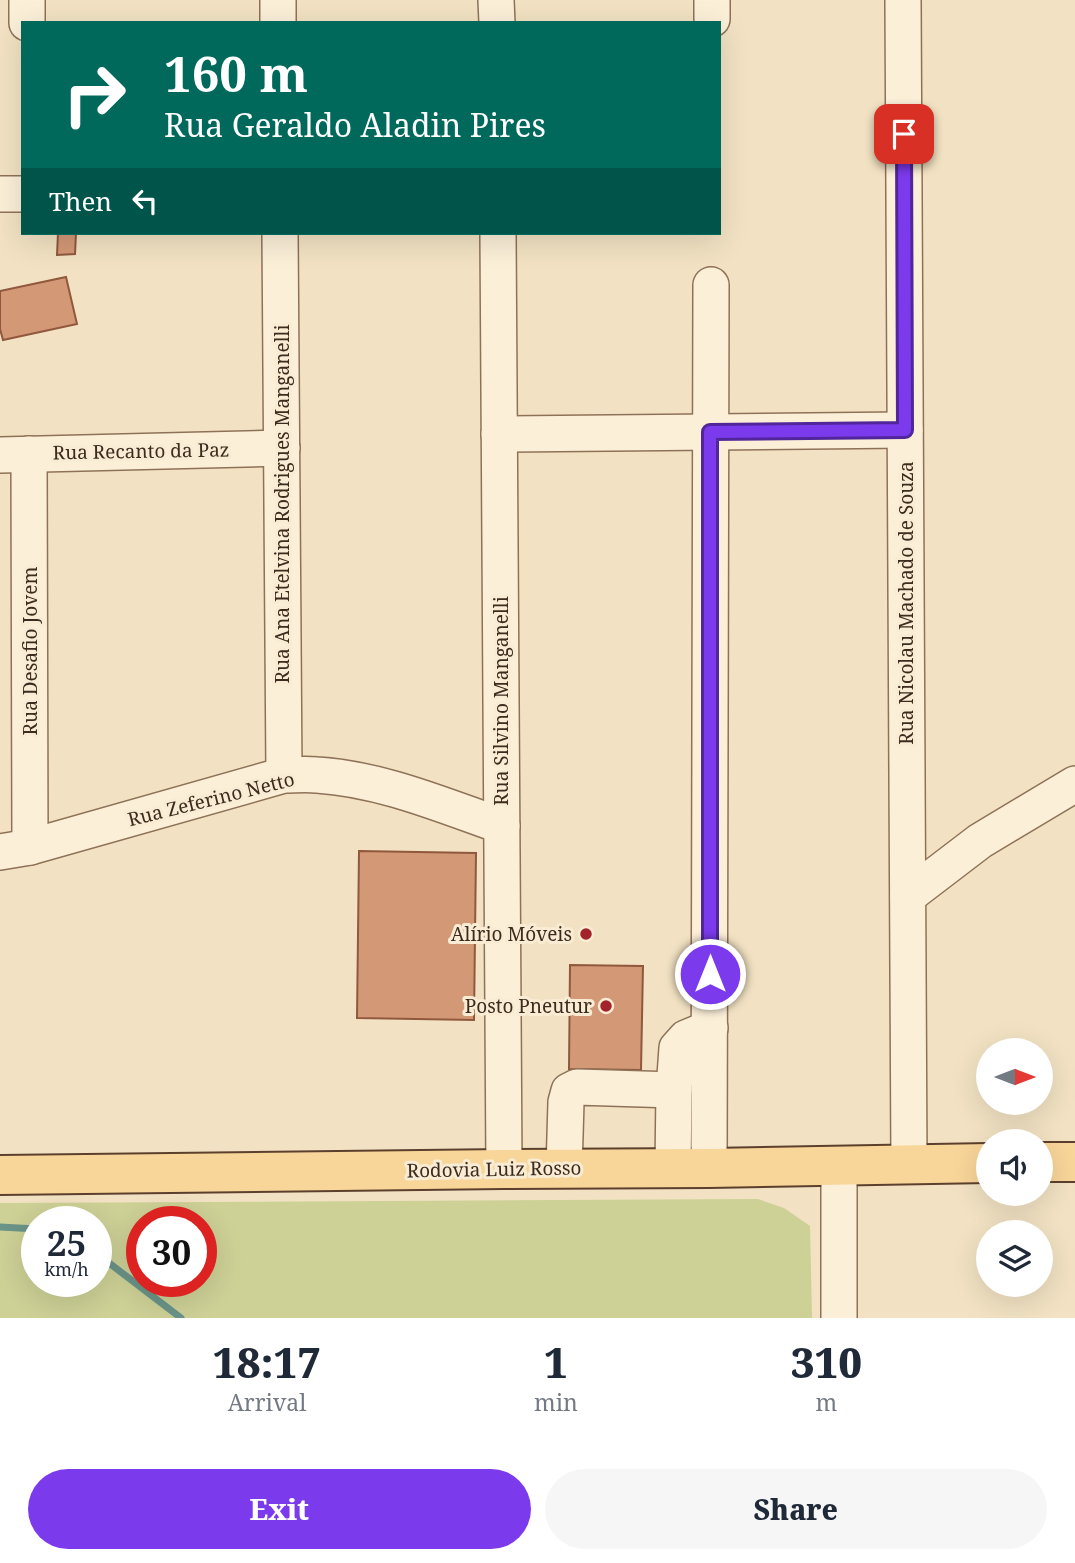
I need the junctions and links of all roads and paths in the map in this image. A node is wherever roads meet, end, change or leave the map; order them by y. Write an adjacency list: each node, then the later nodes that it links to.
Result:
1 (27, 0): 5 (street)
2 (278, 0): 6 (street)
3 (496, 0): 7 (street)
4 (903, 0): 13 (street, Rua Nicolau Machado de Souza)
5 (27, 21)
6 (278, 21)
7 (497, 21)
8 (0, 194): 9 (street)
9 (21, 194)
10 (280, 235): 16 (street, Rua Ana Etelvina Rodrigues Manganelli)
11 (498, 235): 15 (street, Rua Silvino Manganelli)
12 (710, 285): 14 (street)
13 (905, 430): 14 (street); 22 (street, Rua Nicolau Machado de Souza)
14 (710, 432): 15 (street); 23 (street)
15 (499, 434): 20 (street, Rua Silvino Manganelli)
16 (282, 448): 17 (street, Rua Recanto da Paz); 18 (street, Rua Ana Etelvina Rodrigues Manganelli)
17 (14, 454): 21 (street, Rua Desafio Jovem)
18 (284, 775): 20 (street, Rua Zeferino Netto); 21 (street, Rua Zeferino Netto)
19 (1075, 784): 22 (street)
20 (502, 826): 31 (street, Rua Silvino Manganelli)
21 (15, 850)
22 (908, 896): 27 (street, Rua Nicolau Machado de Souza)
23 (710, 1028): 24 (street); 30 (street)
24 (674, 1090): 30 (street); 32 (street)
25 (1053, 1162): 26 (main road)
26 (1075, 1162)
27 (909, 1163): 28 (main road, Rodovia Luiz Rosso); 29 (main road, Rodovia Luiz Rosso)
28 (976, 1163)
29 (839, 1166): 30 (main road, Rodovia Luiz Rosso); 34 (street)
30 (691, 1168): 32 (main road, Rodovia Luiz Rosso)
31 (504, 1169): 32 (main road, Rodovia Luiz Rosso); 33 (main road, Rodovia Luiz Rosso)
32 (564, 1169)
33 (0, 1175)
34 (839, 1318)

